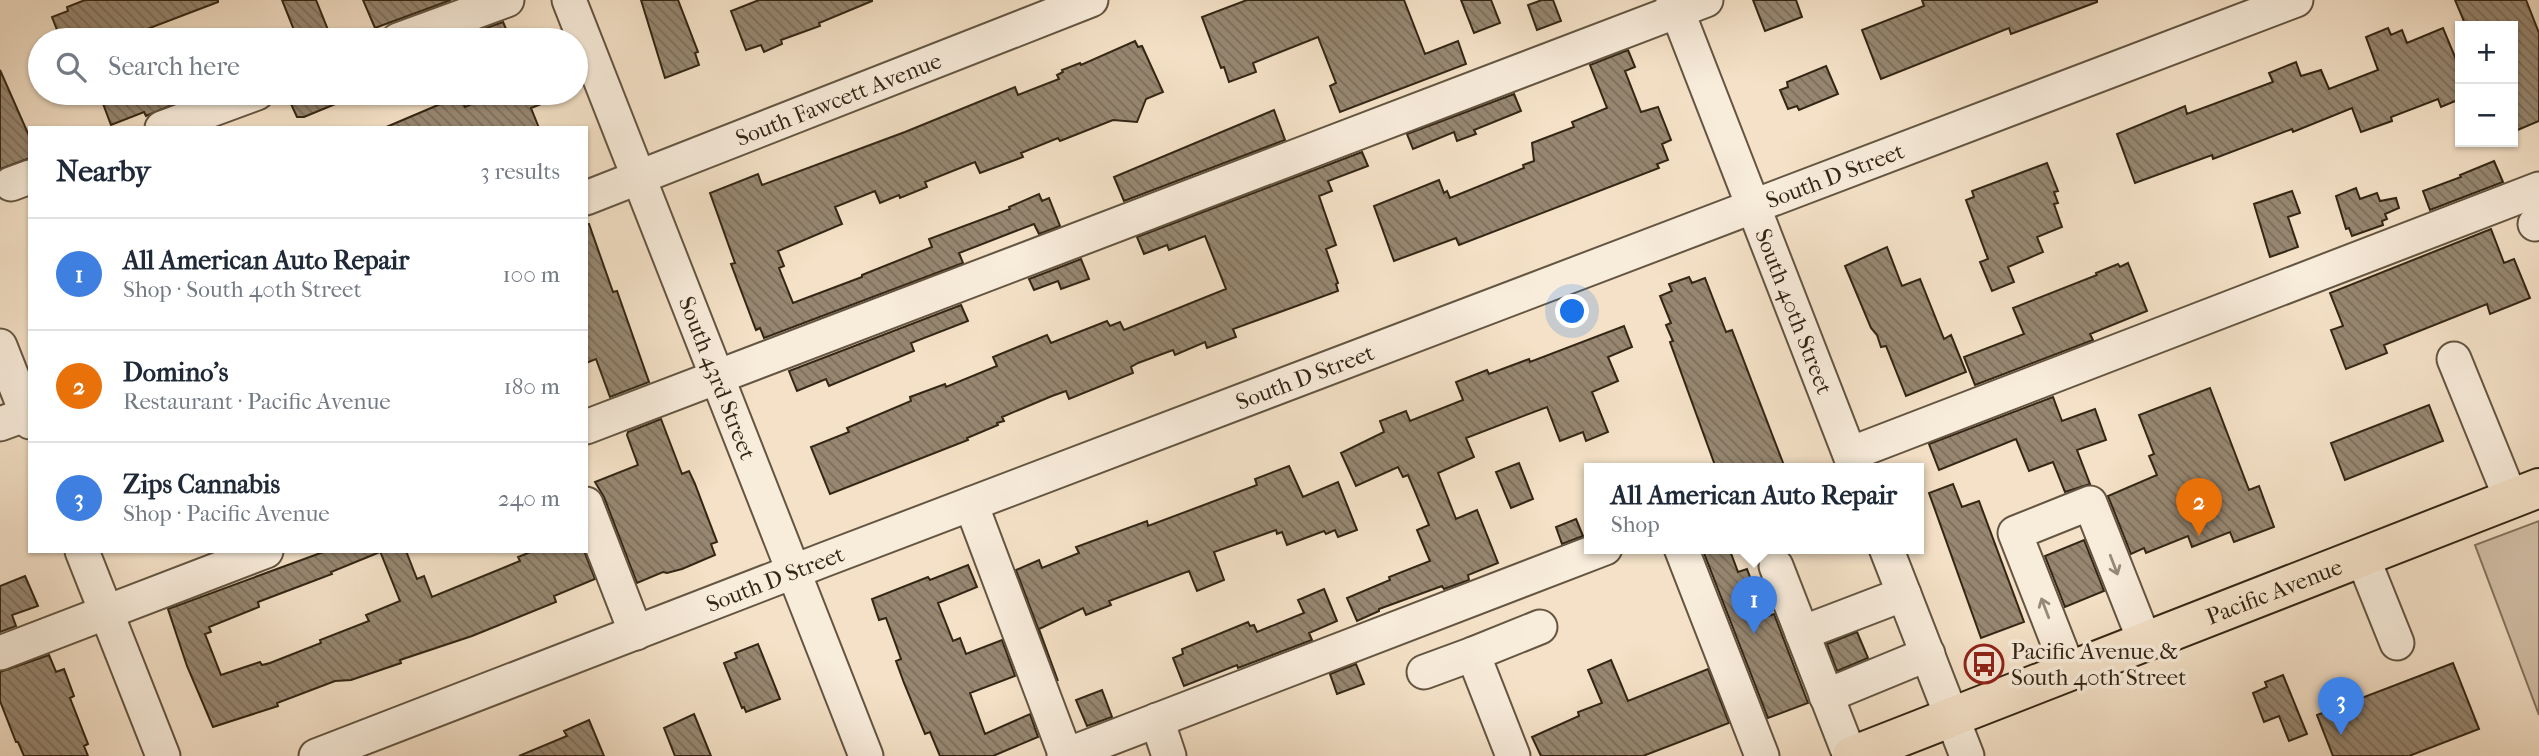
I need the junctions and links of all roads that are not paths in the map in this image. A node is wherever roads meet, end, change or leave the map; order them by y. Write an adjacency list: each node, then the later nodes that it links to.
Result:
1 (507, 0): 6 (street)
2 (569, 0): 7 (street, South 43rd Street)
3 (1091, 0): 11 (street, South Fawcett Avenue)
4 (2296, 0): 14 (street, South D Street)
5 (1685, 4): 14 (street, South 40th Street); 17 (street)
6 (431, 28)
7 (580, 28)
8 (588, 49): 11 (street, South 43rd Street)
9 (224, 105): 10 (street)
10 (167, 126)
11 (638, 178): 13 (street, South Fawcett Avenue); 17 (street, South 43rd Street)
12 (2539, 188): 20 (street)
13 (588, 197)
14 (1753, 206): 20 (street, South 40th Street); 22 (street, South D Street)
15 (0, 346): 18 (street)
16 (2454, 359): 21 (street)
17 (718, 376): 19 (street); 31 (street, South 43rd Street)
18 (22, 418)
19 (588, 426)
20 (1852, 461)
21 (2525, 494): 29 (main road, Pacific Avenue)
22 (971, 504): 31 (street, South D Street); 50 (street)
23 (588, 509): 35 (street)
24 (83, 553): 33 (street)
25 (261, 553): 33 (street)
26 (1589, 554): 46 (street)
27 (1683, 554): 53 (street)
28 (1888, 554): 32 (street)
29 (2362, 556): 37 (main road, Pacific Avenue); 38 (street)
30 (1776, 566): 36 (street)
31 (795, 571): 35 (street, South D Street); 49 (street, South 43rd Street)
32 (1904, 594): 36 (street); 41 (street)
33 (106, 611): 39 (street); 47 (street)
34 (1540, 627): 40 (street)
35 (636, 633): 48 (street, South D Street)
36 (1802, 633): 44 (street)
37 (2144, 642): 42 (main road, Pacific Avenue); 42 (street, one-way to 37)
38 (2396, 643)
39 (0, 653)
40 (1473, 654): 43 (street); 52 (street)
41 (1928, 654): 44 (street); 45 (street)
42 (2069, 671): 45 (main road, Pacific Avenue)
43 (1424, 672)
44 (1826, 696): 54 (street)
45 (1952, 717): 54 (main road, Pacific Avenue); 55 (street)
46 (1157, 720): 50 (street); 51 (street)
47 (163, 756)
48 (316, 756)
49 (866, 756)
50 (1065, 756)
51 (1169, 756)
52 (1513, 756)
53 (1762, 756)
54 (1851, 756)
55 (1967, 756)

